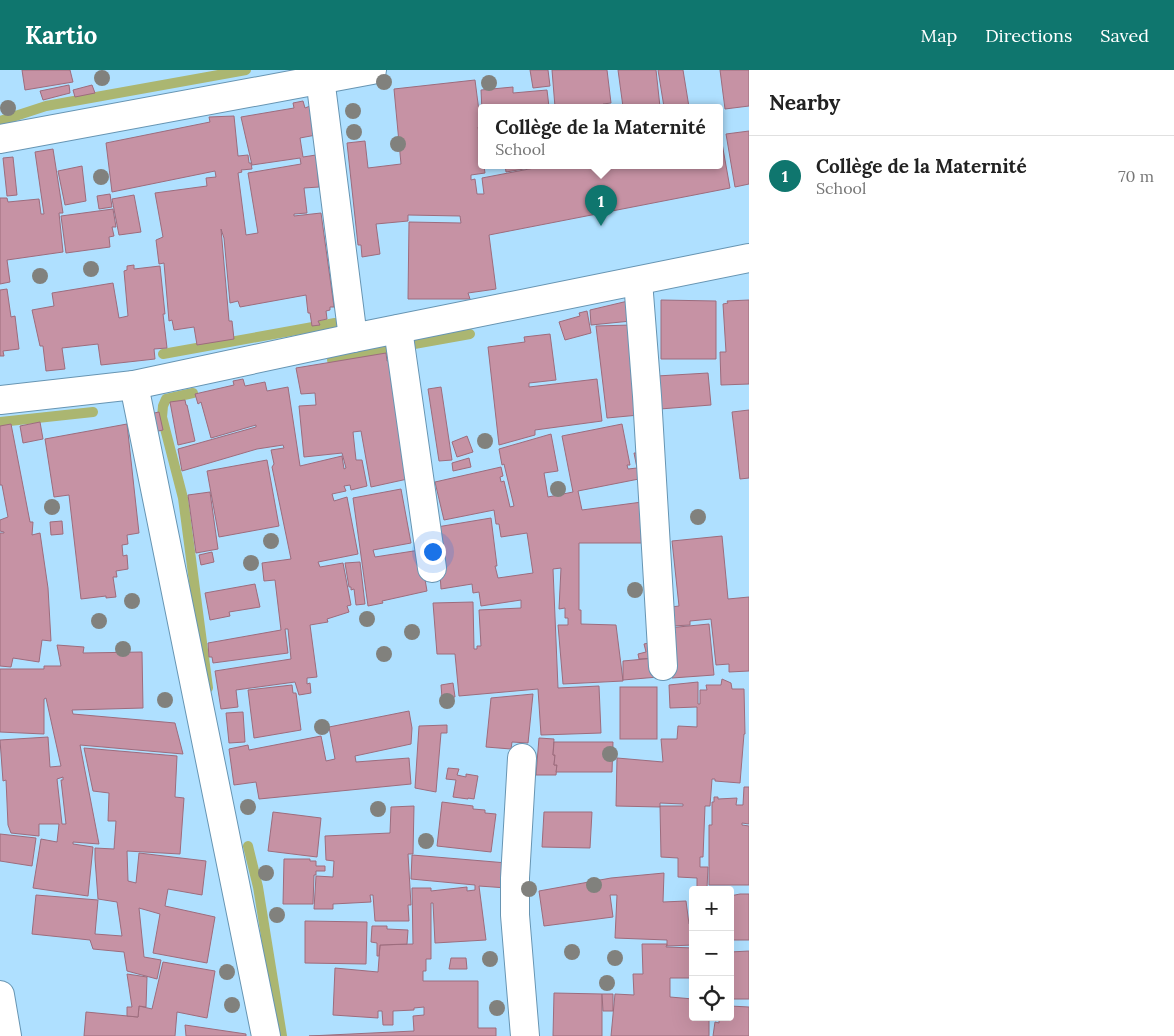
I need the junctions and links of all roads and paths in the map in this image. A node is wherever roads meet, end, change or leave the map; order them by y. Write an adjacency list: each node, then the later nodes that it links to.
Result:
1 (372, 70): 2 (street)
2 (320, 75): 3 (street); 7 (street)
3 (0, 139)
4 (749, 258): 5 (street)
5 (638, 281): 6 (street); 11 (street)
6 (398, 329): 7 (street); 10 (street)
7 (353, 338): 8 (street)
8 (134, 385): 9 (street); 15 (street)
9 (0, 400)
10 (432, 568)
11 (662, 666)
12 (522, 758): 16 (street)
13 (0, 995): 14 (street)
14 (6, 1036)
15 (266, 1036)
16 (525, 1036)

